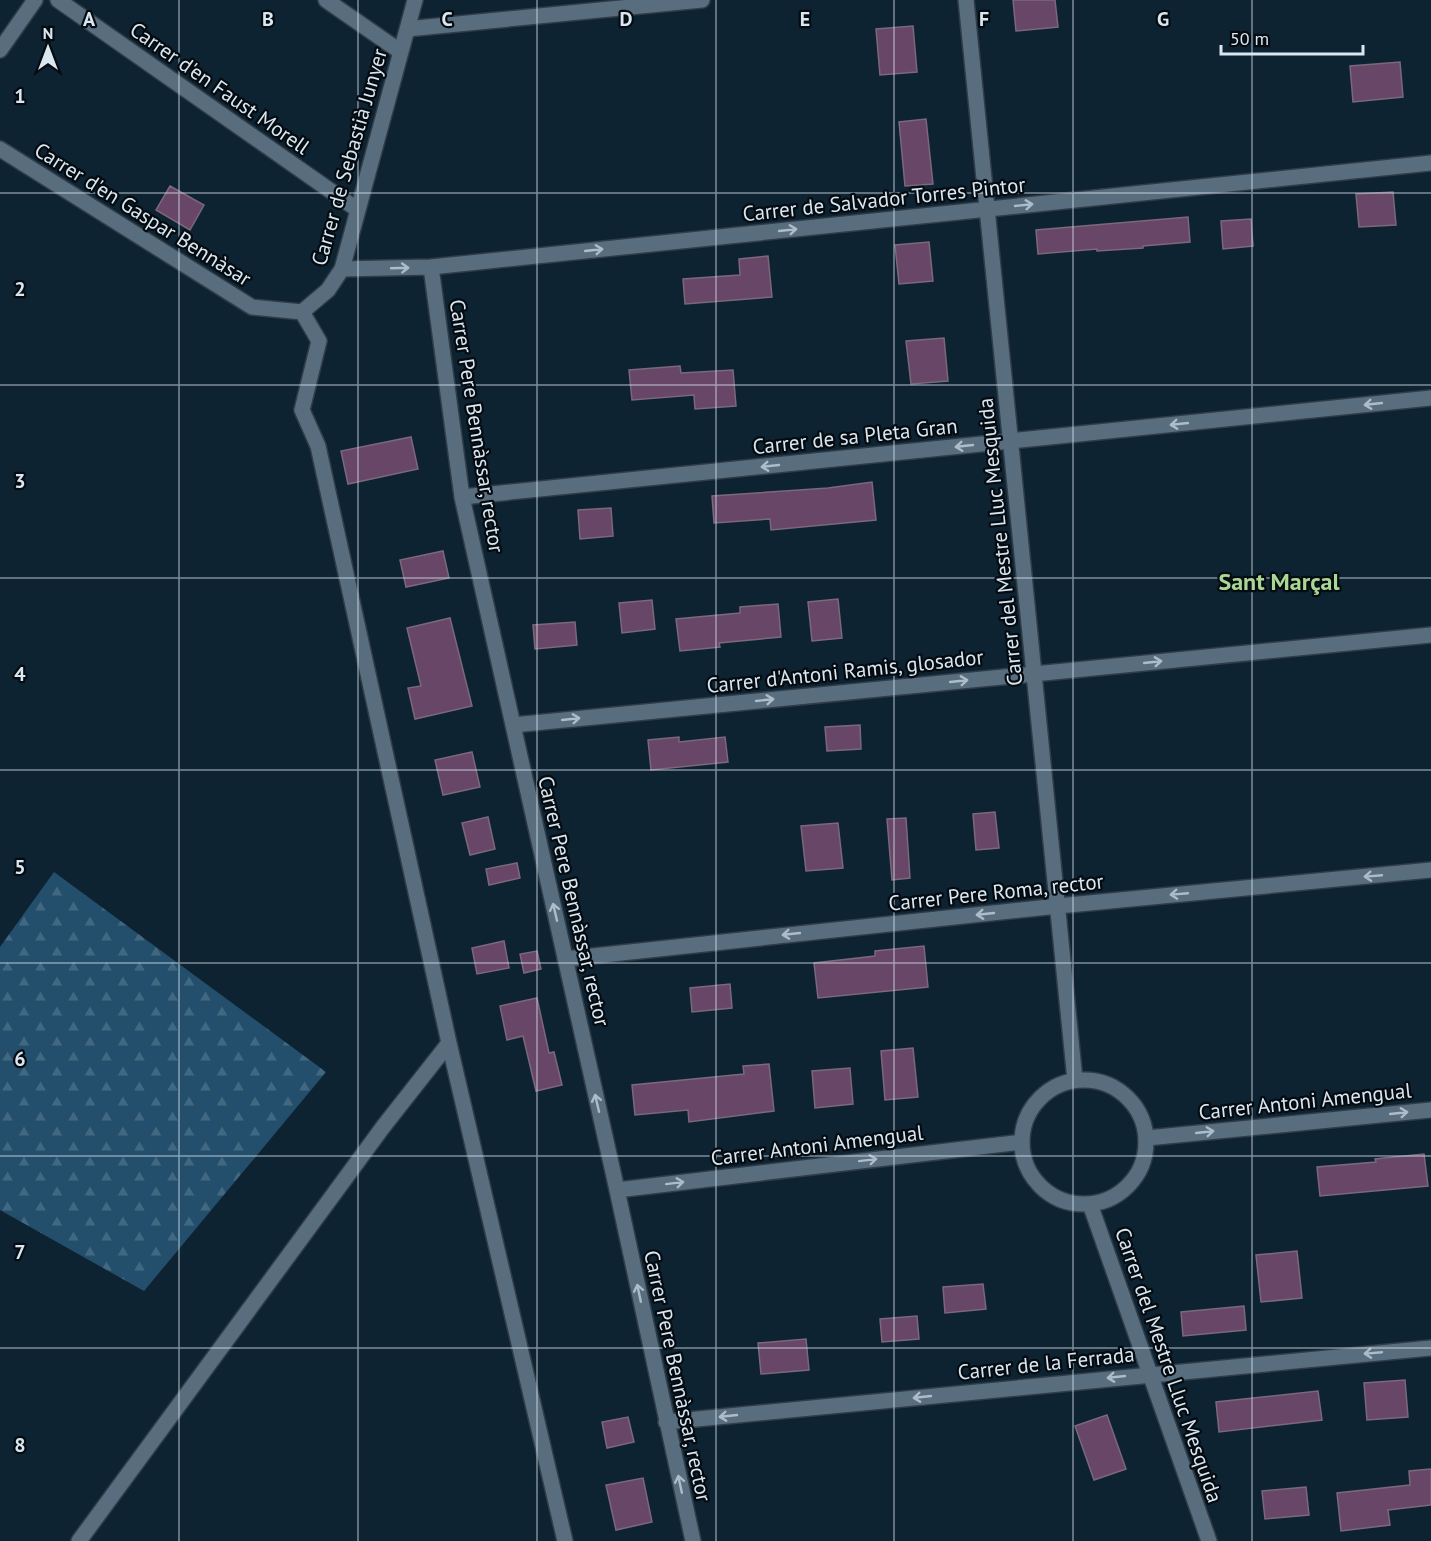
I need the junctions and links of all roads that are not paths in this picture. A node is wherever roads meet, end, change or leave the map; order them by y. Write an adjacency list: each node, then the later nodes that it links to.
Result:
1 (35, 0): 8 (street)
2 (58, 0): 13 (street, Carrer d'en Faust Morell)
3 (326, 0): 9 (street)
4 (415, 0): 7 (street, Carrer de Sebastià Junyer)
5 (702, 0): 7 (street)
6 (966, 0): 12 (street, Carrer del Mestre Lluc Mesquida)
7 (407, 29): 9 (street, Carrer de Sebastià Junyer)
8 (0, 50)
9 (401, 52): 13 (street, Carrer de Sebastià Junyer)
10 (0, 149): 16 (street, Carrer d'en Gaspar Bennàsar)
11 (1431, 163): 12 (street, Carrer de Salvador Torres Pintor, one-way to 11)
12 (988, 209): 14 (street, Carrer de Salvador Torres Pintor, one-way to 12); 18 (street, Carrer del Mestre Lluc Mesquida)
13 (358, 210): 15 (street, Carrer de Sebastià Junyer)
14 (431, 267): 15 (street, Carrer de Salvador Torres Pintor, one-way to 14); 19 (street, Carrer Pere Bennàssar, rector)
15 (342, 269): 16 (street, Carrer de Sebastià Junyer)
16 (302, 312): 26 (street)
17 (1431, 398): 18 (street, Carrer de sa Pleta Gran, one-way to 18)
18 (1011, 442): 19 (street, Carrer de sa Pleta Gran, one-way to 19); 21 (street, Carrer del Mestre Lluc Mesquida)
19 (462, 497): 22 (street, Carrer Pere Bennàssar, rector)
20 (1431, 635): 21 (street, Carrer d'Antoni Ramis, glosador, one-way to 20)
21 (1034, 674): 22 (street, Carrer d'Antoni Ramis, glosador, one-way to 21); 24 (street, Carrer del Mestre Lluc Mesquida)
22 (513, 725): 25 (street, Carrer Pere Bennàssar, rector, one-way to 22)
23 (1431, 870): 24 (street, Carrer Pere Roma, rector, one-way to 24)
24 (1058, 906): 25 (street, Carrer Pere Roma, rector, one-way to 25); 27 (street, Carrer del Mestre Lluc Mesquida)
25 (565, 959): 31 (street, Carrer Pere Bennàssar, rector, one-way to 25)
26 (449, 1043): 36 (street); 37 (street)
27 (1075, 1080): 29 (street); 30 (street)
28 (1431, 1110): 29 (street, Carrer Antoni Amengual, one-way to 28)
29 (1147, 1138): 32 (street)
30 (1022, 1142): 31 (street, Carrer Antoni Amengual, one-way to 30); 32 (street)
31 (617, 1190): 35 (street, Carrer Pere Bennàssar, rector, one-way to 31)
32 (1090, 1204): 34 (street, Carrer del Mestre Lluc Mesquida)
33 (1431, 1348): 34 (street, Carrer de la Ferrada, one-way to 34)
34 (1150, 1374): 35 (street, Carrer de la Ferrada, one-way to 35); 39 (street, Carrer del Mestre Lluc Mesquida)
35 (666, 1422): 38 (street, Carrer Pere Bennàssar, rector, one-way to 35)
36 (79, 1541)
37 (565, 1541)
38 (693, 1541)
39 (1209, 1541)

